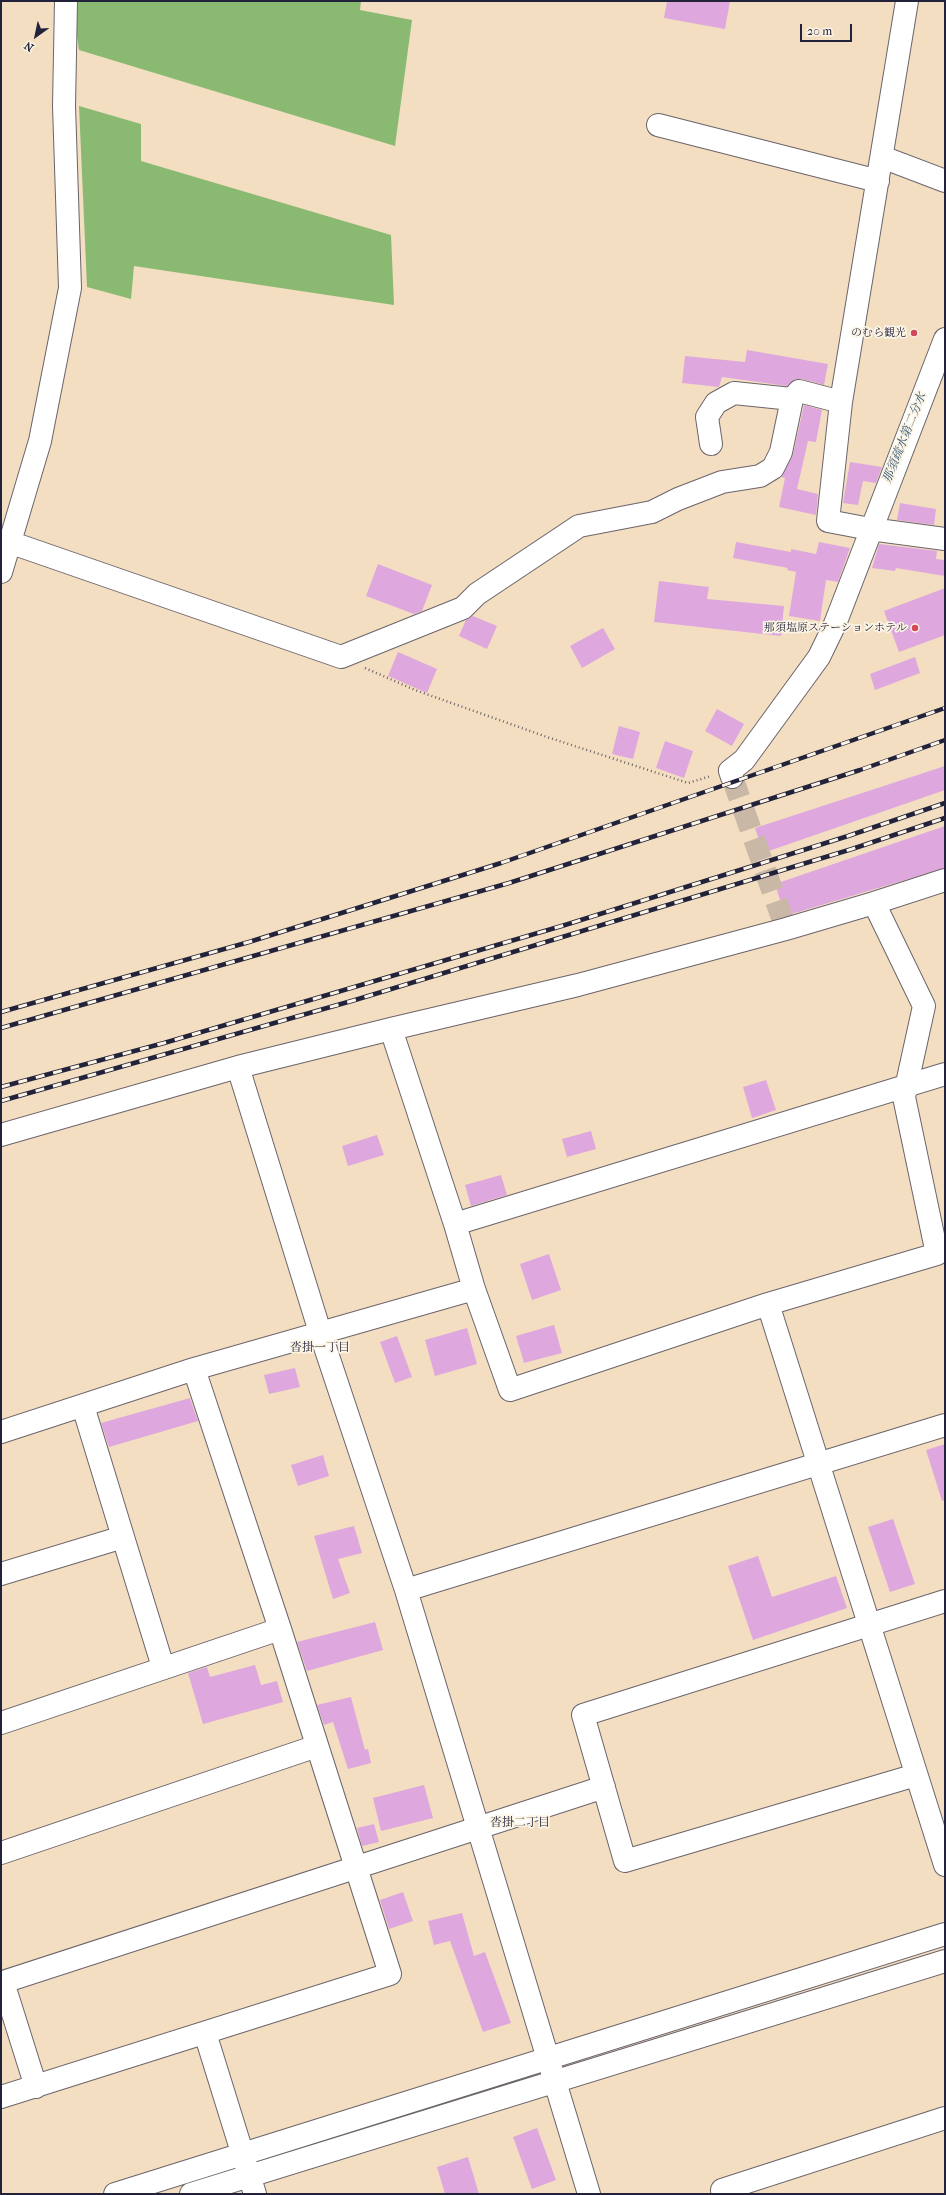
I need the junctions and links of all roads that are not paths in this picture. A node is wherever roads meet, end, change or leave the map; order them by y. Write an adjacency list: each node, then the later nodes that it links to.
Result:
1 (66, 1): 13 (street)
2 (907, 1): 4 (street)
3 (658, 126): 5 (street)
4 (882, 157): 5 (street); 6 (street)
5 (878, 182): 9 (street)
6 (945, 182)
7 (945, 339): 11 (street)
8 (792, 399): 9 (street); 10 (street); 13 (street)
9 (841, 402): 11 (street)
10 (711, 444)
11 (870, 529): 12 (street); 15 (street)
12 (945, 539)
13 (10, 542): 14 (street)
14 (1, 572)
15 (731, 774)
16 (945, 880): 17 (street)
17 (874, 903): 18 (street); 21 (street)
18 (391, 1029): 19 (street); 23 (street)
19 (238, 1067): 22 (street); 26 (street)
20 (945, 1074): 21 (street)
21 (907, 1086): 23 (street); 25 (street)
22 (1, 1135)
23 (456, 1224): 24 (street)
24 (474, 1289): 25 (street); 26 (street)
25 (768, 1304): 31 (street)
26 (320, 1332): 27 (street); 34 (street)
27 (194, 1369): 28 (street); 37 (street)
28 (83, 1406): 30 (street); 32 (street)
29 (945, 1425): 31 (street)
30 (1, 1432)
31 (819, 1464): 34 (street); 36 (street)
32 (123, 1537): 33 (street); 38 (street)
33 (1, 1574)
34 (406, 1590): 43 (street)
35 (945, 1601): 36 (street)
36 (869, 1625): 41 (street); 42 (street)
37 (280, 1629): 38 (street); 40 (street)
38 (163, 1667): 39 (street)
39 (1, 1723)
40 (317, 1746): 44 (street); 46 (street)
41 (916, 1775): 42 (street); 45 (street)
42 (604, 1787): 43 (street)
43 (477, 1829): 46 (street); 51 (street)
44 (1, 1853)
45 (945, 1865)
46 (356, 1867): 49 (street); 50 (street)
47 (945, 1934): 51 (street)
48 (945, 1960): 52 (street)
49 (2, 1978): 53 (street)
50 (205, 2033): 53 (street); 56 (street)
51 (546, 2058): 52 (street); 56 (street)
52 (554, 2083): 57 (street); 60 (street)
53 (36, 2087): 54 (street)
54 (1, 2097)
55 (945, 2118): 61 (street)
56 (243, 2154): 57 (street); 58 (street)
57 (252, 2185): 59 (street)
58 (115, 2194)
59 (191, 2194)
60 (588, 2194)
61 (723, 2194)

